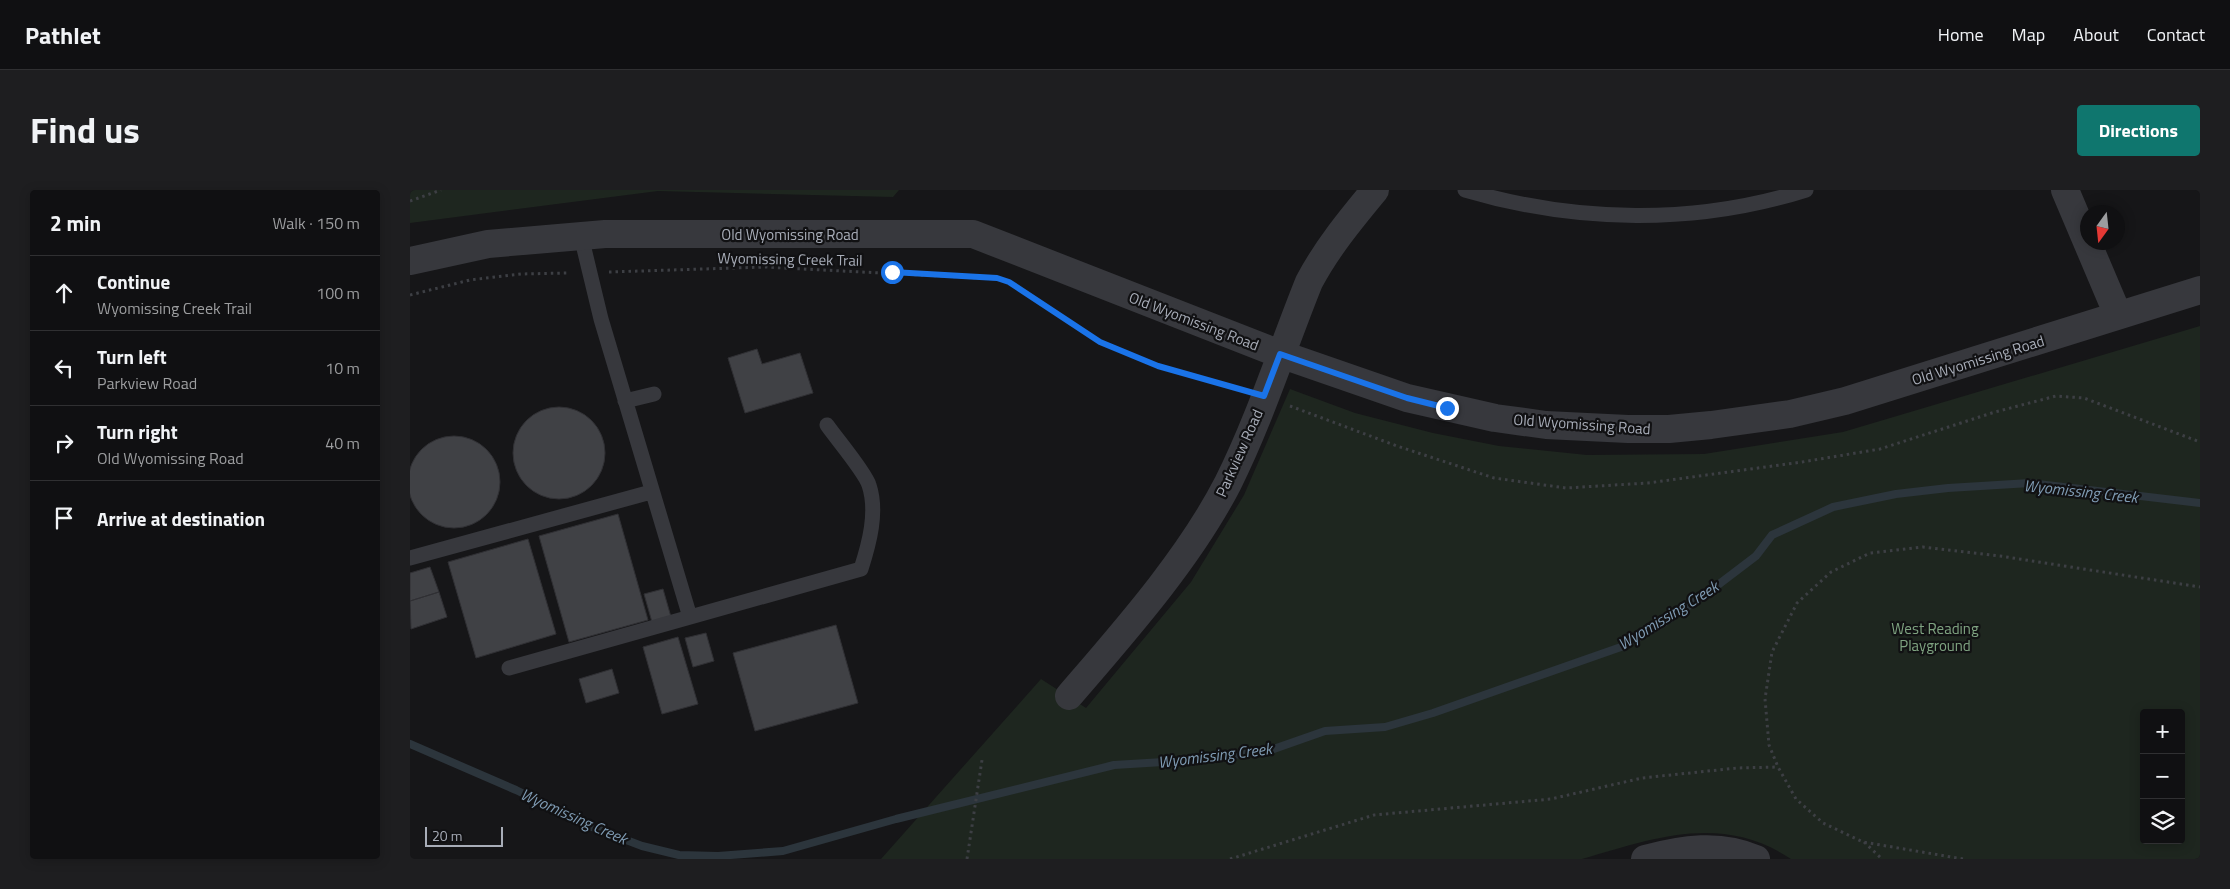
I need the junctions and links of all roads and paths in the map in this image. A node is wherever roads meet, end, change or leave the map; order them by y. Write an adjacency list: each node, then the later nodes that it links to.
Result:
1 (442, 190): 6 (path)
2 (1375, 190): 13 (street, Parkview Road)
3 (1465, 190): 4 (lane)
4 (1806, 190)
5 (2065, 190): 12 (street)
6 (410, 201)
7 (582, 236): 8 (street, Old Wyomissing Road); 9 (lane); 13 (street, Old Wyomissing Road)
8 (410, 261)
9 (590, 272): 11 (path, Wyomissing Creek Trail); 15 (path, Wyomissing Creek Trail); 16 (lane)
10 (2200, 290): 12 (street, Old Wyomissing Road)
11 (410, 295)
12 (2118, 315): 13 (street, Old Wyomissing Road)
13 (1280, 354): 15 (street, Parkview Road)
14 (654, 394): 16 (lane)
15 (1264, 396): 23 (street, Parkview Road)
16 (625, 401): 18 (lane)
17 (827, 425): 21 (lane)
18 (651, 492): 19 (lane); 21 (lane)
19 (410, 558)
20 (2200, 586): 25 (path)
21 (690, 617): 22 (lane)
22 (509, 668)
23 (1069, 696)
24 (982, 760): 27 (path)
25 (1778, 767): 26 (path); 28 (path)
26 (1863, 842): 31 (path); 32 (path)
27 (967, 859)
28 (1230, 859)
29 (1645, 859): 30 (street)
30 (1756, 859)
31 (1882, 859)
32 (1963, 859)

